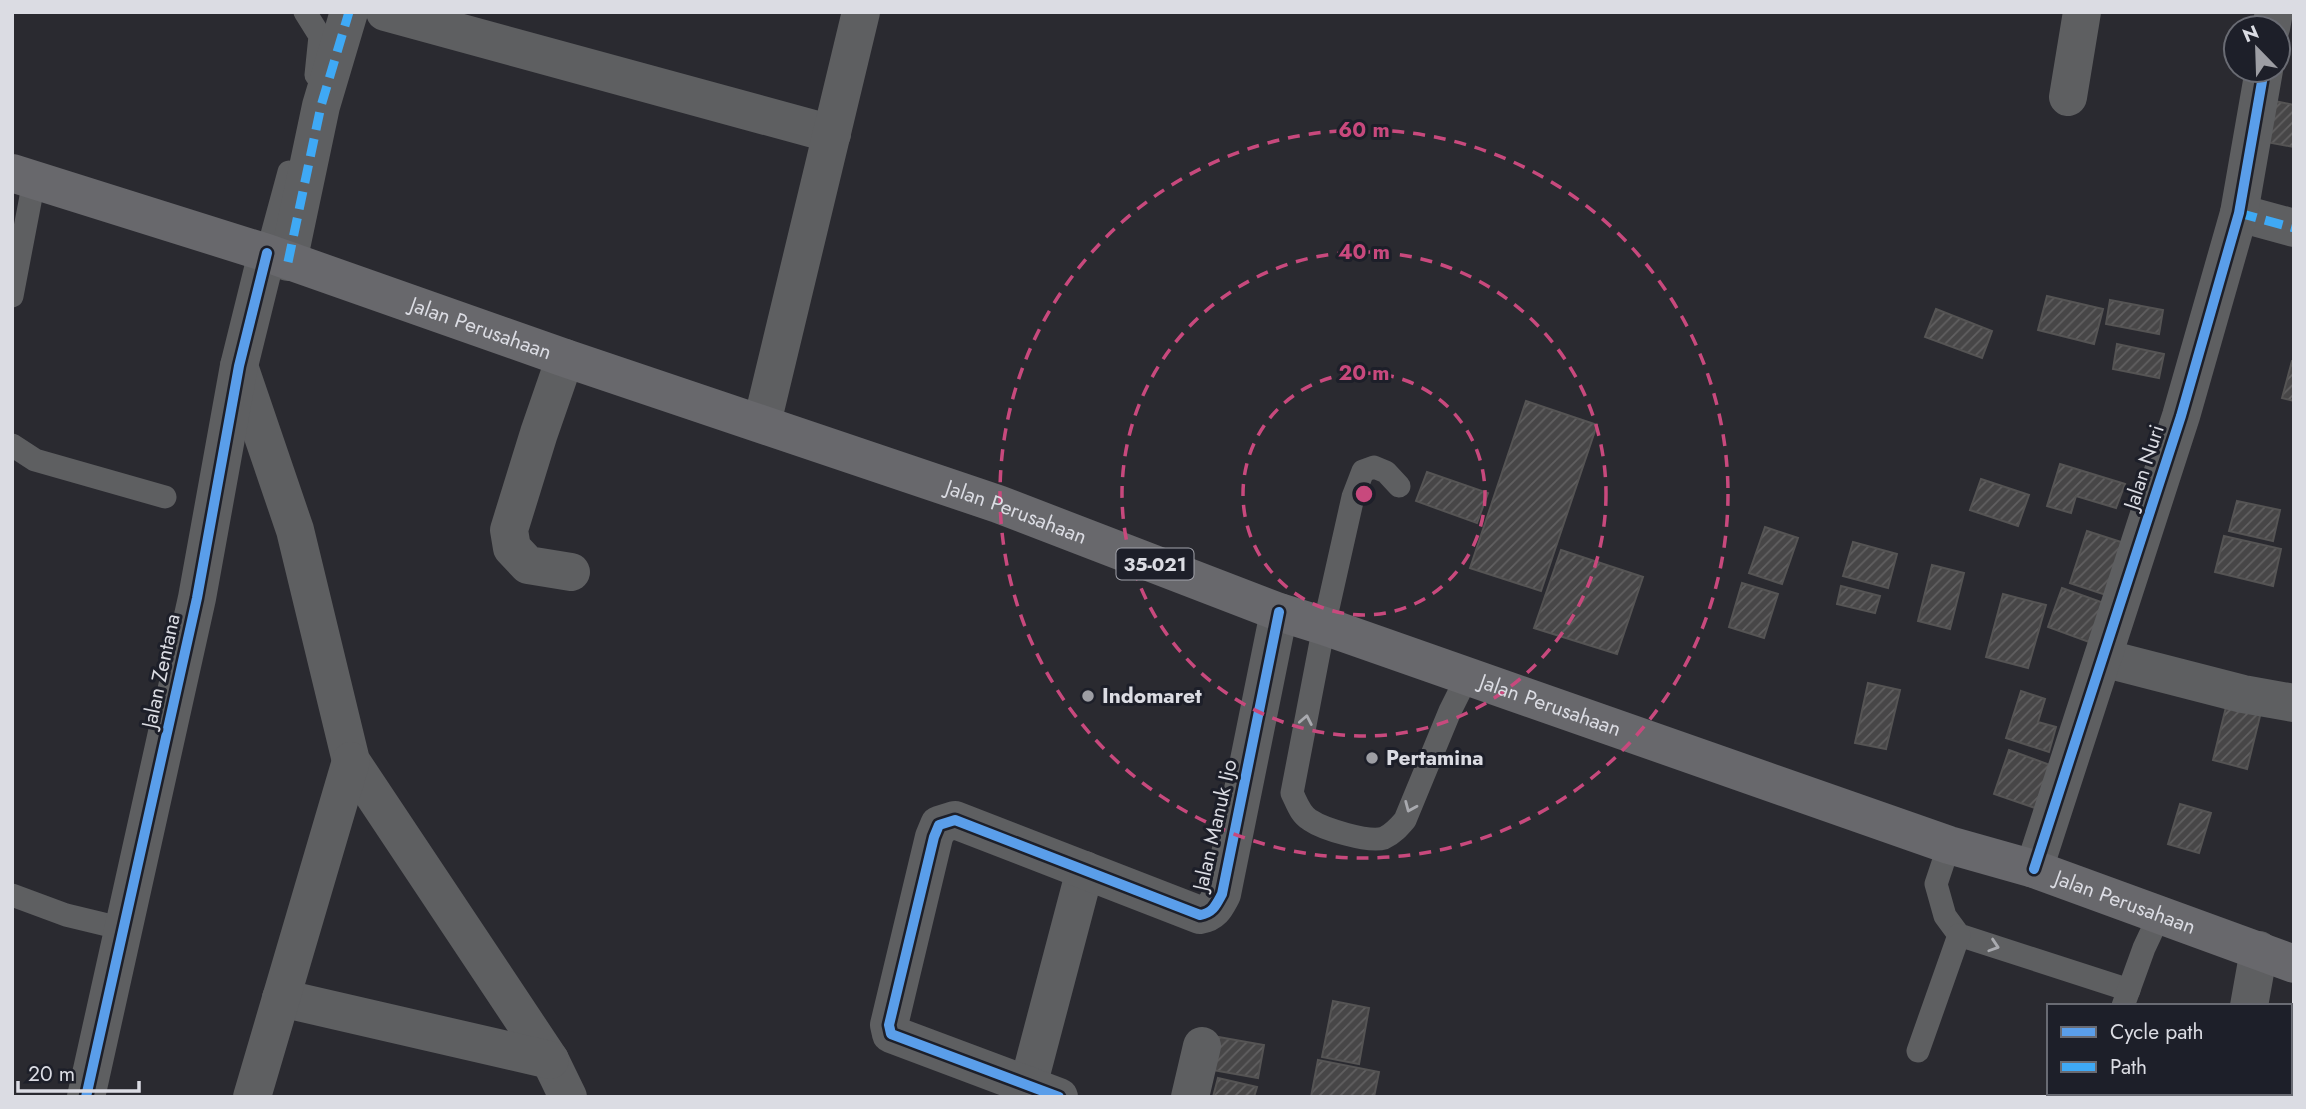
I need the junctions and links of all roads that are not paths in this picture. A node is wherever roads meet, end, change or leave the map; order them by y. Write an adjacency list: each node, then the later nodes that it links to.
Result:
1 (305, 12): 12 (lane)
2 (349, 12): 12 (street, Jalan Zentana)
3 (385, 12): 8 (street)
4 (861, 12): 8 (street)
5 (2082, 12): 7 (street)
6 (2262, 84): 10 (street, Jalan Nuri)
7 (2068, 97)
8 (832, 134): 17 (street)
9 (23, 177): 12 (main road, Jalan Perusahaan / 35-021); 13 (lane)
10 (2239, 214): 11 (street); 24 (street, Jalan Nuri)
11 (2294, 228)
12 (277, 258): 15 (main road, Jalan Perusahaan / 35-021); 16 (street, Jalan Zentana)
13 (15, 271): 14 (lane)
14 (12, 296)
15 (565, 358): 17 (main road, Jalan Perusahaan / 35-021); 21 (street)
16 (239, 366): 27 (street); 33 (street, Jalan Zentana)
17 (762, 423): 22 (main road, Jalan Perusahaan / 35-021)
18 (12, 444): 20 (lane)
19 (1399, 486): 23 (lane)
20 (165, 498)
21 (570, 572)
22 (1279, 612): 23 (main road, Jalan Perusahaan / 35-021); 30 (street, Jalan Manuk Ijo)
23 (1324, 626): 25 (main road, Jalan Perusahaan / 35-021); 25 (lane, one-way to 23)
24 (2103, 658): 26 (street); 29 (street, Jalan Nuri)
25 (1467, 677): 28 (main road, Jalan Perusahaan / 35-021)
26 (2294, 703)
27 (351, 761): 36 (street); 41 (street)
28 (1949, 845): 29 (main road, Jalan Perusahaan / 35-021); 34 (lane)
29 (2035, 869): 32 (main road, Jalan Perusahaan / 35-021)
30 (1085, 870): 42 (street); 42 (street)
31 (12, 895): 33 (lane)
32 (2159, 916): 35 (main road, Jalan Perusahaan / 35-021); 37 (lane)
33 (124, 929): 43 (street, Jalan Zentana)
34 (1959, 935): 37 (lane, one-way to 37); 40 (lane)
35 (2276, 957): 38 (street)
36 (281, 998): 41 (street); 44 (street)
37 (2126, 998)
38 (2250, 1004)
39 (1202, 1046): 46 (street)
40 (1918, 1051)
41 (550, 1060): 45 (street)
42 (1043, 1091)
43 (86, 1097)
44 (251, 1097)
45 (568, 1097)
46 (1190, 1097)

